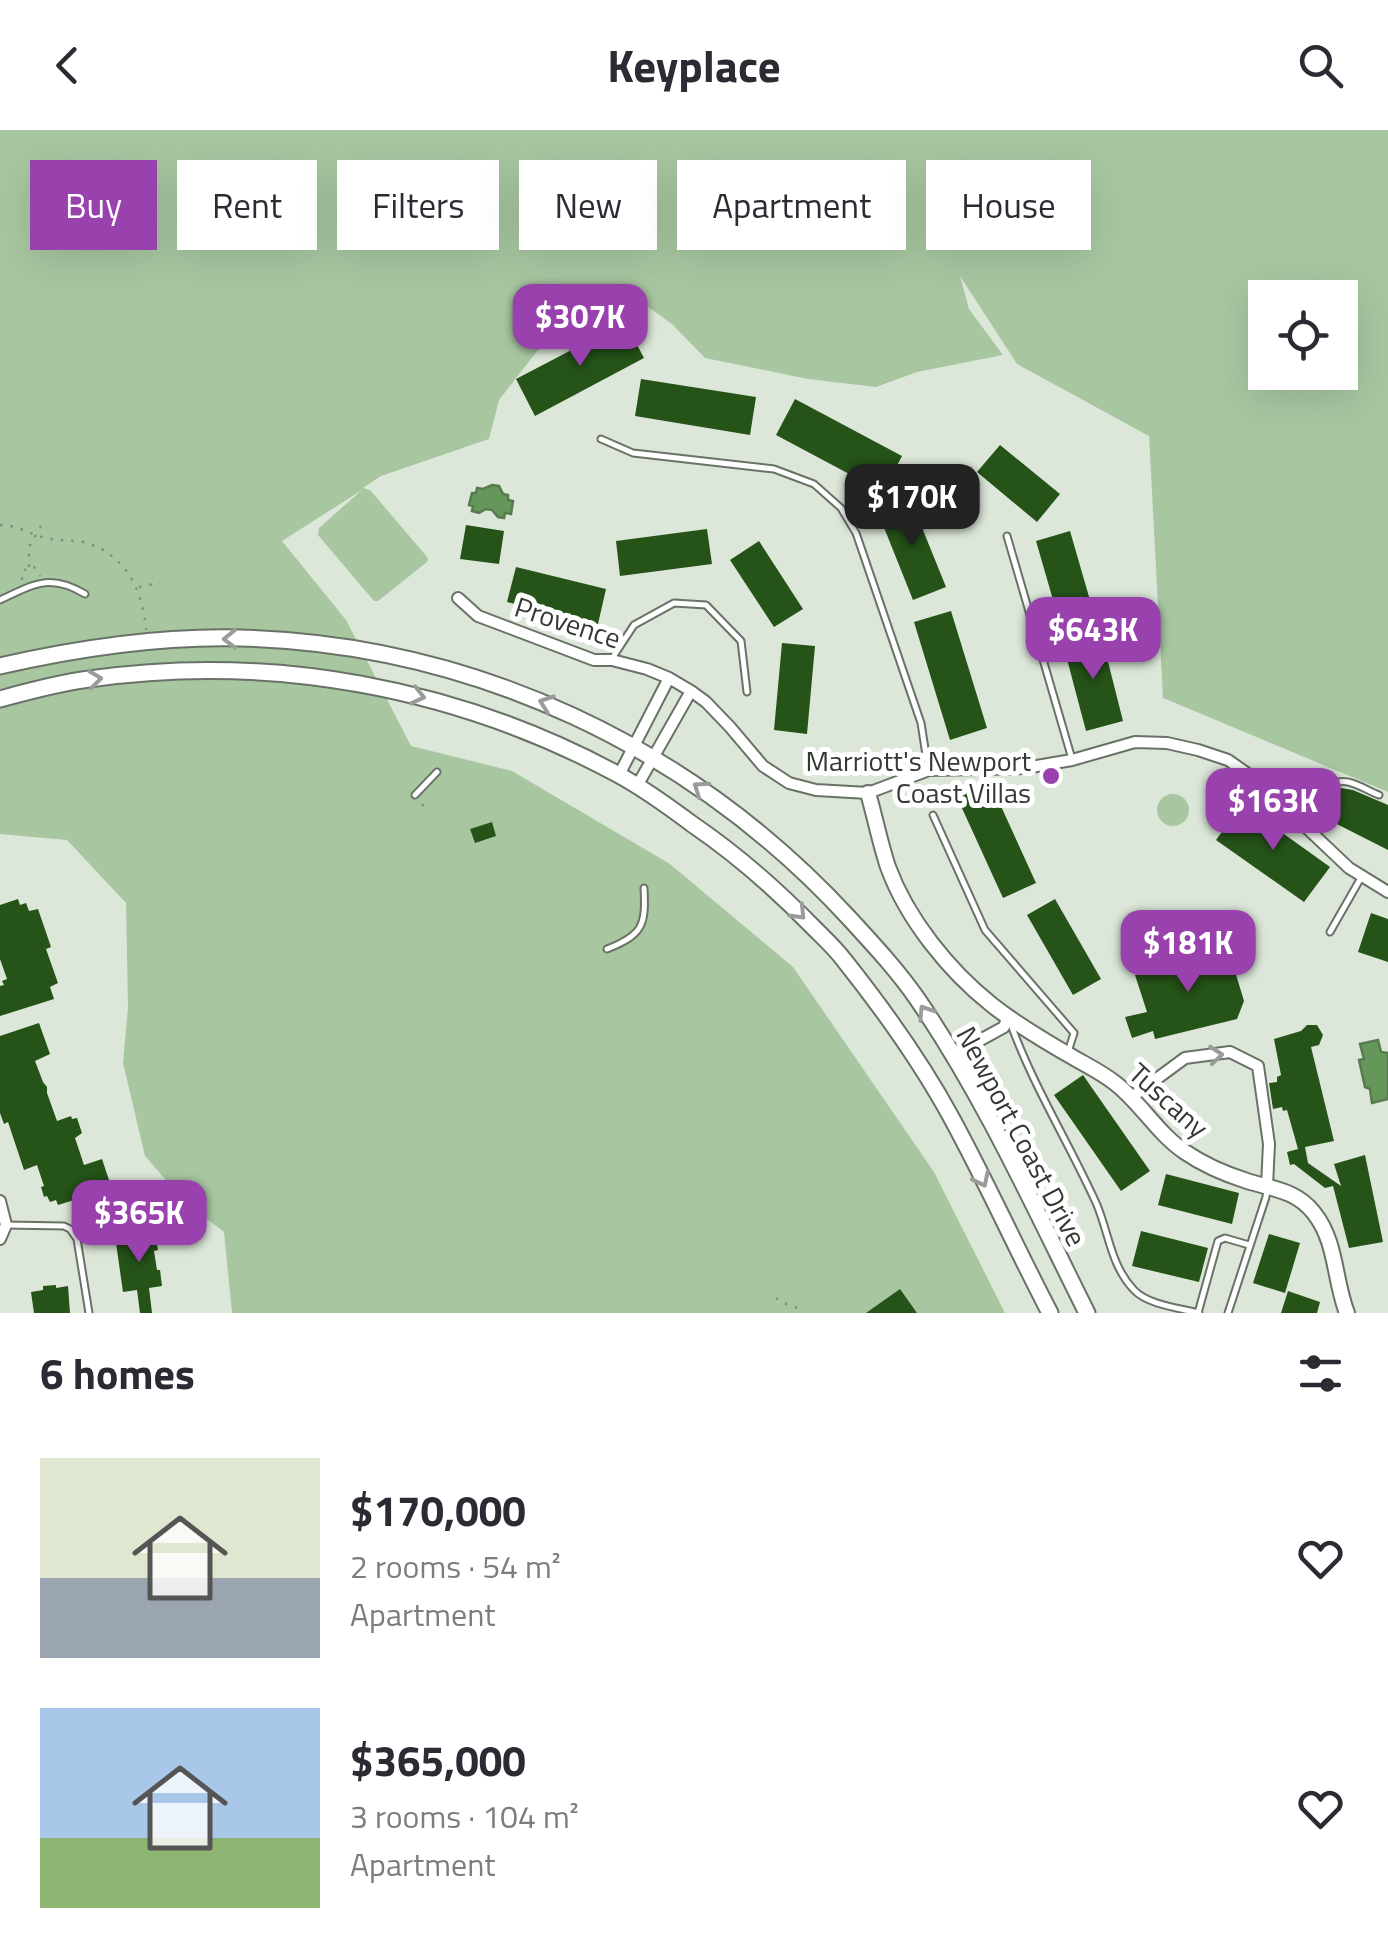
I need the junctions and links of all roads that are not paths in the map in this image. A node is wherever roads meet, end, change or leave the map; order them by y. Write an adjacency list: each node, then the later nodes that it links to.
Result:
1 (601, 439): 15 (lane)
2 (1007, 536): 14 (lane)
3 (86, 594): 5 (lane)
4 (458, 598): 6 (street, Provence)
5 (0, 600)
6 (612, 660): 8 (street, Provence); 10 (lane)
7 (0, 666): 12 (main road, Newport Coast Drive, one-way to 7)
8 (669, 678): 9 (street, Provence); 12 (street)
9 (691, 691): 13 (street); 19 (street, Provence)
10 (746, 692)
11 (0, 699): 17 (main road, Newport Coast Drive, one-way to 17)
12 (634, 746): 13 (main road, Newport Coast Drive); 17 (street)
13 (652, 757): 18 (street); 31 (main road, Newport Coast Drive, one-way to 13)
14 (1072, 760): 15 (street, Provence); 22 (street, Provence)
15 (929, 770): 19 (street, Provence)
16 (438, 772): 20 (lane)
17 (618, 775): 18 (main road, Newport Coast Drive)
18 (636, 786): 39 (main road, Newport Coast Drive, one-way to 39)
19 (868, 793): 29 (street, Tuscany)
20 (415, 795)
21 (1378, 795): 22 (lane)
22 (1292, 814): 24 (street, Provence)
23 (933, 815): 30 (lane)
24 (1362, 876): 26 (street, Provence); 27 (lane)
25 (644, 888): 28 (lane)
26 (1388, 892)
27 (1330, 932)
28 (607, 948)
29 (1008, 1016): 30 (street, Tuscany); 31 (street); 41 (lane)
30 (1067, 1054): 32 (street, Tuscany)
31 (952, 1055): 40 (main road, Newport Coast Drive)
32 (1132, 1097): 33 (street, Tuscany); 33 (street, one-way to 33)
33 (1267, 1186): 37 (lane); 43 (street, Tuscany)
34 (0, 1201): 35 (street)
35 (6, 1224): 36 (street); 38 (lane)
36 (0, 1240)
37 (1250, 1246): 41 (lane); 42 (lane)
38 (89, 1313)
39 (1050, 1313)
40 (1087, 1313)
41 (1199, 1313)
42 (1228, 1313)
43 (1347, 1313)

